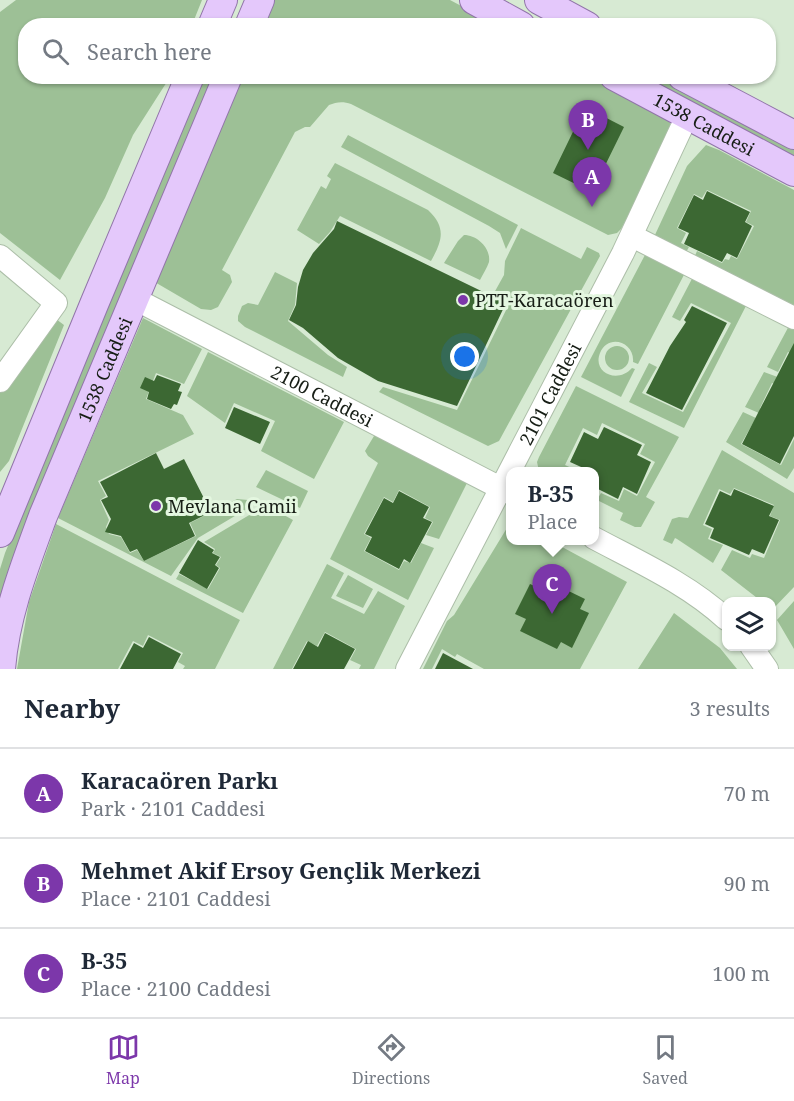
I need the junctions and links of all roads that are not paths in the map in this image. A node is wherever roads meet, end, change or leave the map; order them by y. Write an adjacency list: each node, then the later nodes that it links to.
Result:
1 (223, 0): 5 (main road)
2 (260, 0): 6 (main road)
3 (474, 0): 7 (main road)
4 (539, 0): 8 (main road)
5 (215, 18)
6 (252, 18)
7 (507, 18)
8 (572, 18)
9 (187, 84): 23 (main road, 1538 Caddesi)
10 (225, 84): 18 (main road, 1538 Caddesi)
11 (628, 84): 13 (main road, 1538 Caddesi)
12 (697, 84): 14 (main road, 1538 Caddesi)
13 (687, 117): 15 (main road, 1538 Caddesi); 16 (street, 2101 Caddesi)
14 (794, 135)
15 (794, 172)
16 (632, 236): 19 (street); 21 (street, 2101 Caddesi)
17 (0, 256): 20 (street)
18 (133, 298): 22 (street, 2100 Caddesi); 27 (main road, 1538 Caddesi)
19 (794, 318)
20 (0, 381)
21 (518, 467)
22 (506, 491): 28 (street, 2101 Caddesi)
23 (0, 533)
24 (599, 541): 25 (street)
25 (722, 615)
26 (754, 651): 29 (street)
27 (0, 669)
28 (407, 669)
29 (766, 669)

